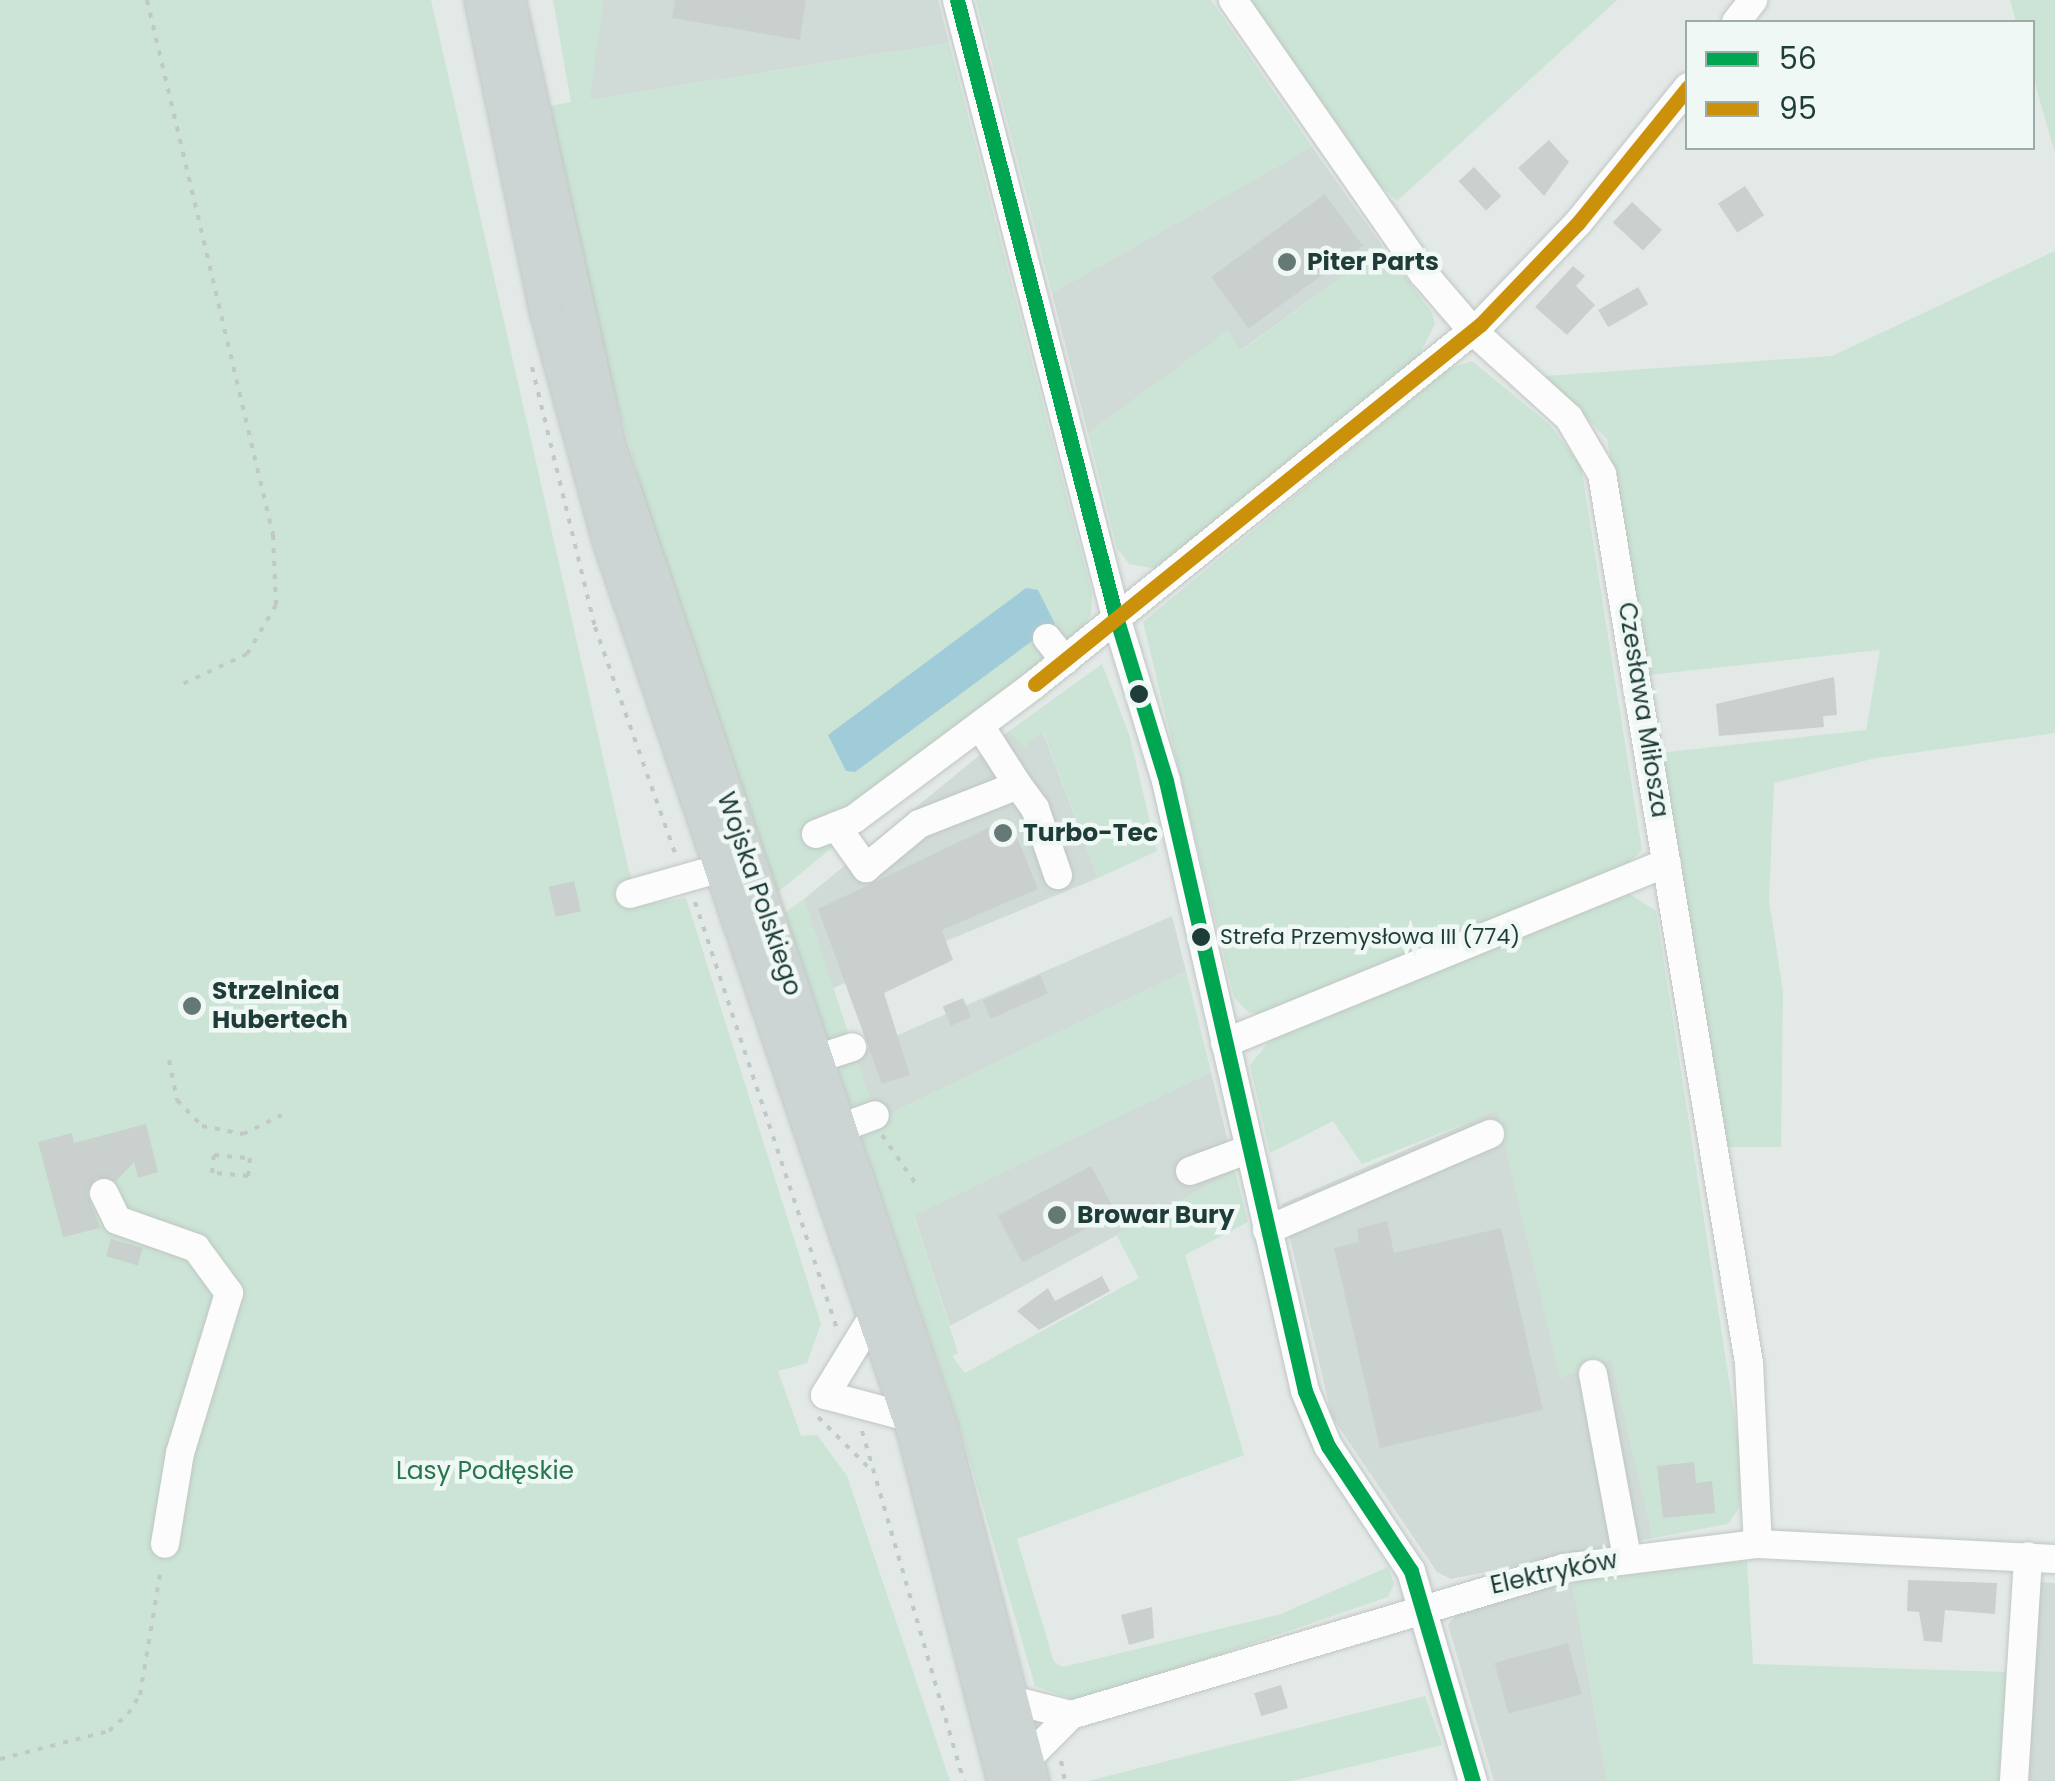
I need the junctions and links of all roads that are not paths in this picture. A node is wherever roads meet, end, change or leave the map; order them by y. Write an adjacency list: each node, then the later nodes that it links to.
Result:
1 (481, 0): 15 (main road, Wojska Polskiego)
2 (510, 0): 20 (main road, Wojska Polskiego)
3 (958, 0): 9 (street)
4 (1234, 0): 8 (street, Czesława Miłosza)
5 (1753, 0): 6 (street)
6 (1738, 20)
7 (1685, 91): 8 (street)
8 (1472, 330): 9 (street); 14 (street, Czesława Miłosza)
9 (1116, 618): 11 (street); 18 (street)
10 (1046, 638): 11 (street)
11 (1066, 661): 12 (street)
12 (980, 726): 13 (street); 13 (street)
13 (1018, 786): 16 (street)
14 (1667, 862): 18 (street); 30 (street, Czesława Miłosza)
15 (721, 868): 17 (street); 26 (main road, Wojska Polskiego)
16 (1058, 875)
17 (630, 894)
18 (1226, 1044): 22 (street)
19 (852, 1047): 20 (street)
20 (816, 1059): 34 (main road, Wojska Polskiego)
21 (1490, 1134): 25 (street)
22 (1249, 1149): 23 (street); 25 (street)
23 (1190, 1171)
24 (104, 1193): 29 (street)
25 (1267, 1230): 33 (street)
26 (874, 1315): 28 (main road, Wojska Polskiego); 28 (street)
27 (1594, 1374): 31 (street)
28 (908, 1417): 37 (main road, Wojska Polskiego)
29 (165, 1544)
30 (1758, 1544): 31 (street, Elektryków); 32 (street, Elektryków)
31 (1628, 1557): 33 (street, Elektryków)
32 (2042, 1557): 39 (street)
33 (1422, 1605): 35 (street, Elektryków); 38 (street)
34 (1016, 1701): 35 (street); 36 (main road, Wojska Polskiego)
35 (1071, 1715): 36 (street, Elektryków)
36 (1031, 1769)
37 (1004, 1781)
38 (1473, 1781)
39 (2014, 1781)

